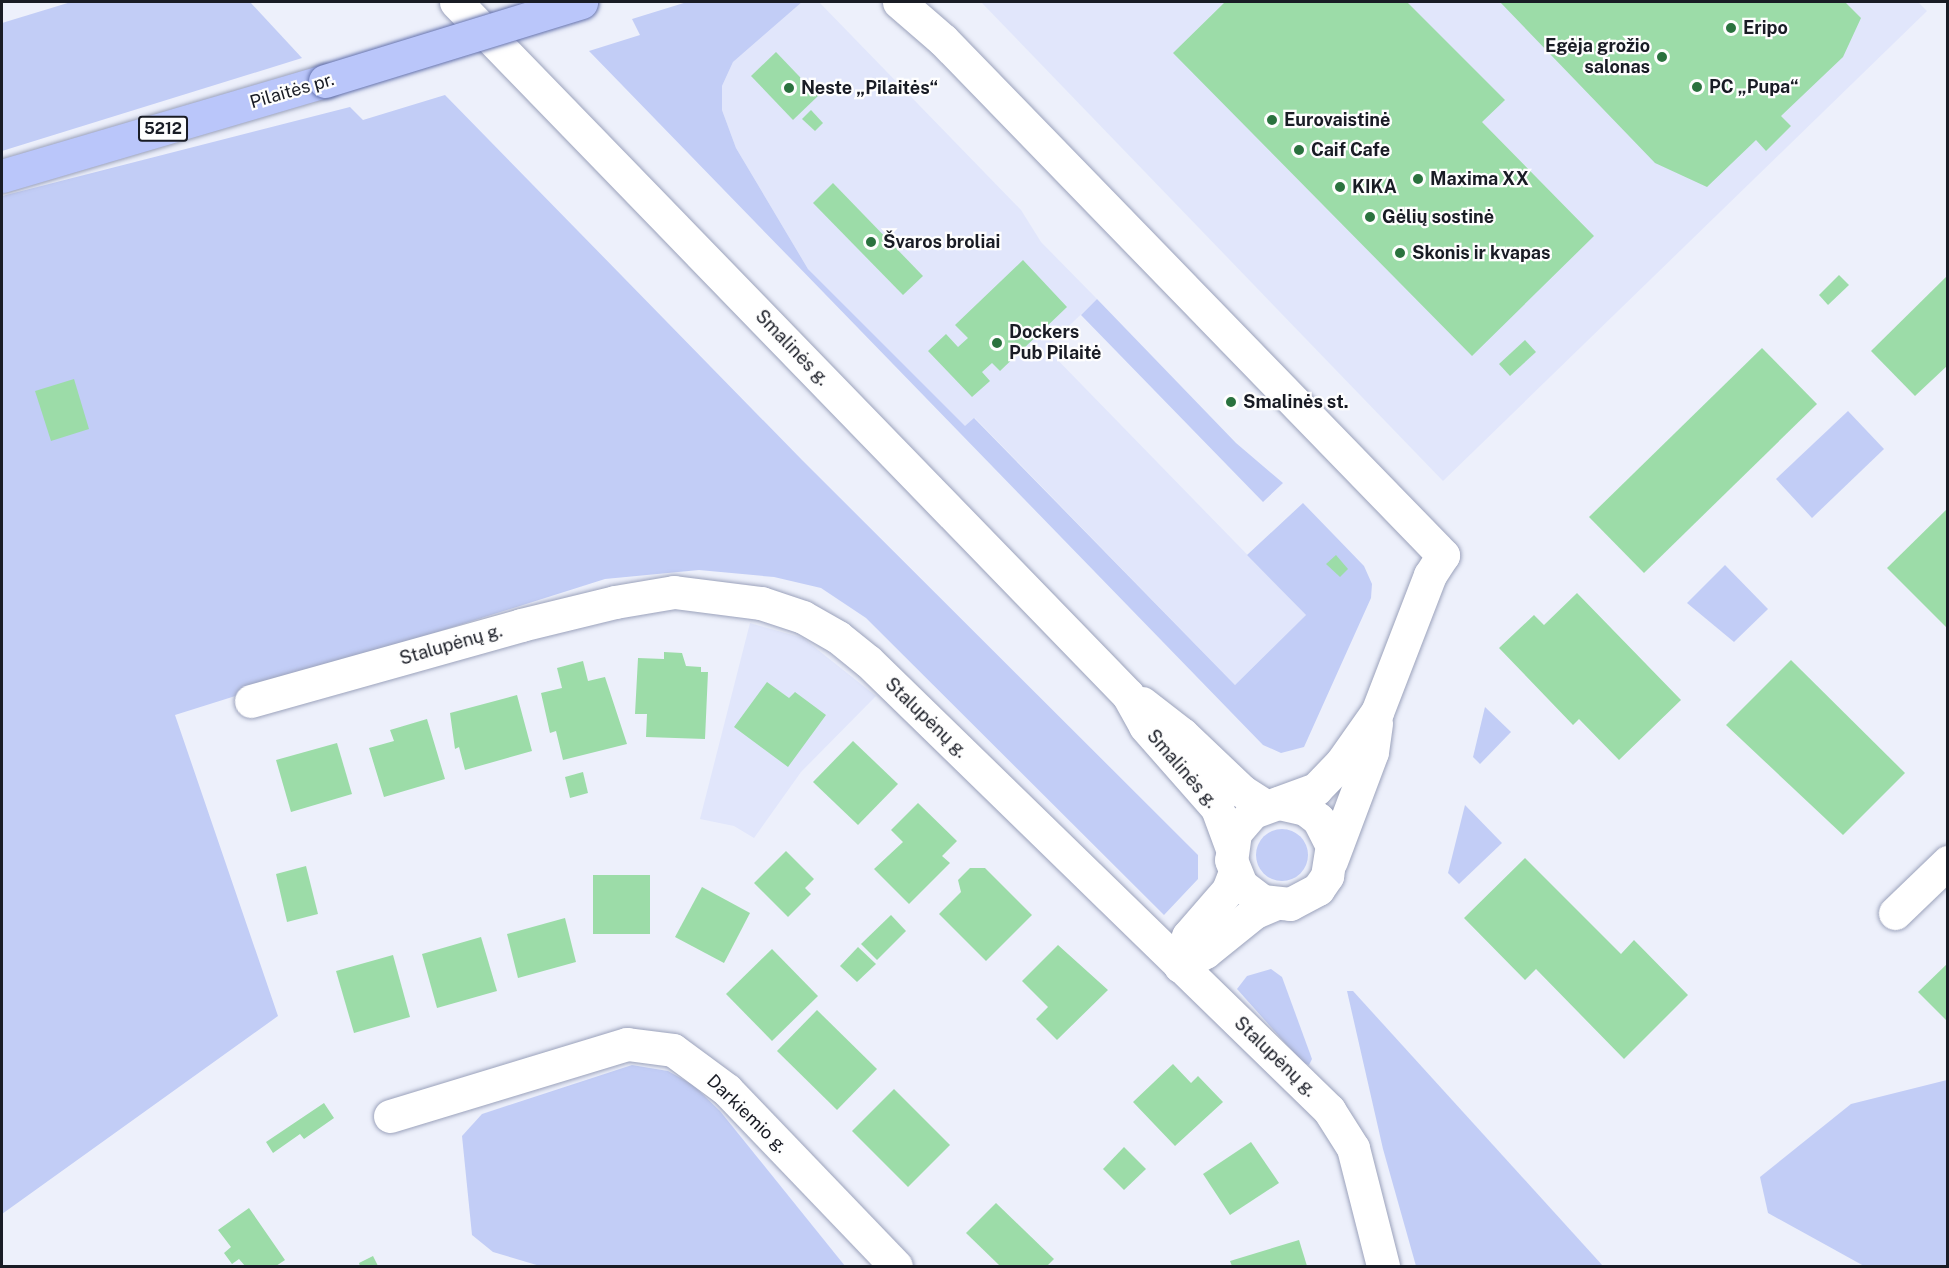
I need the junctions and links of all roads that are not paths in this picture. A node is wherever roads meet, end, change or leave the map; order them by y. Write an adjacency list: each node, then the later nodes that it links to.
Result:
1 (456, 2): 7 (street, Smalinės g.)
2 (581, 2): 6 (main road, Pilaitės pr. / 5212, bridge)
3 (898, 2): 5 (street)
4 (928, 2): 5 (street)
5 (943, 40): 9 (street)
6 (2, 176)
7 (1128, 695): 10 (street, Smalinės g.); 11 (street, Smalinės g.)
8 (251, 701): 16 (street, Stalupėnų g.)
9 (1377, 712): 10 (street); 12 (street)
10 (1272, 805): 11 (street); 12 (street)
11 (1233, 860): 14 (street); 16 (street)
12 (1331, 861): 14 (street)
13 (1947, 862): 15 (street)
14 (1274, 904): 16 (street)
15 (1895, 913)
16 (1180, 966): 19 (street, Stalupėnų g.)
17 (390, 1116): 18 (street, Darkiemio g.)
18 (896, 1266)
19 (1383, 1266)

